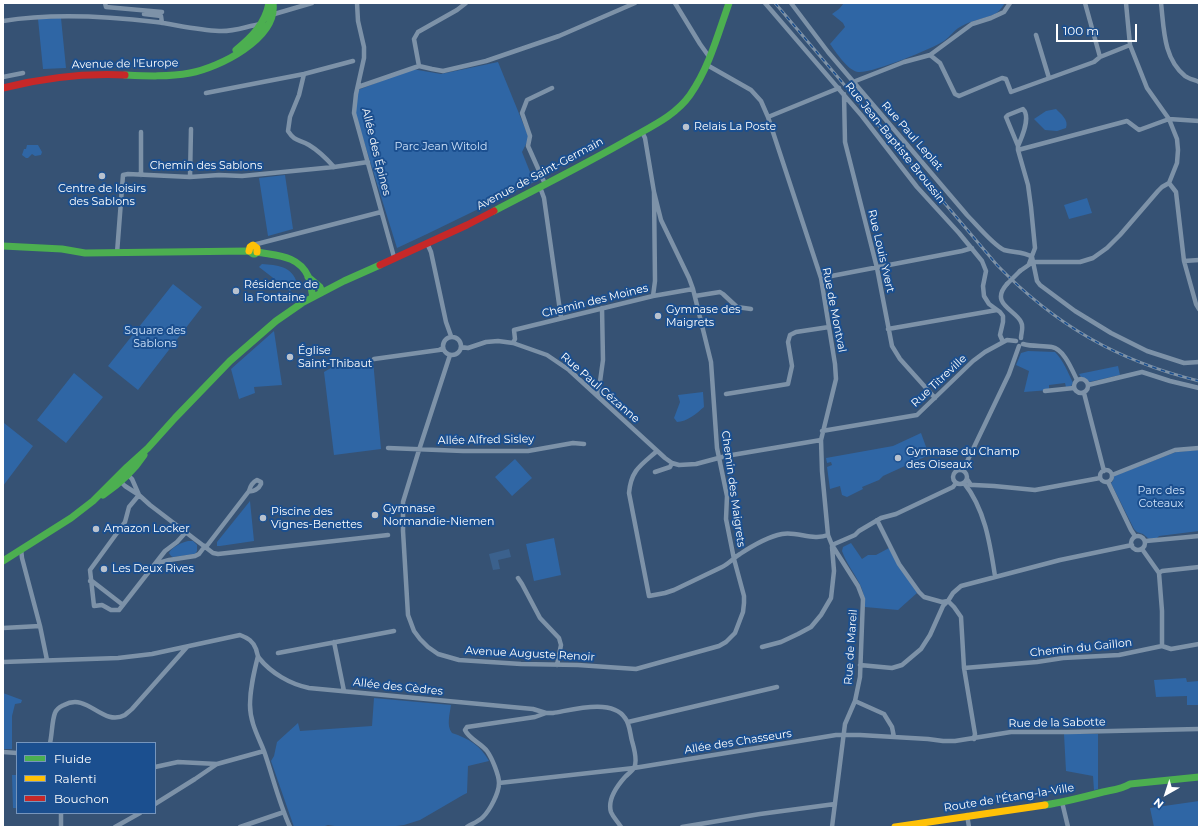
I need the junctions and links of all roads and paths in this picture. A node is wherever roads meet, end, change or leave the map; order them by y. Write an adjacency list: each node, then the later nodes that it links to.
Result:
1 (105, 3): 16 (street)
2 (269, 3): 19 (street, Avenue de l'Europe)
3 (273, 3): 18 (street)
4 (312, 3): 18 (street)
5 (357, 3): 40 (street, Allée des Épines)
6 (466, 3): 33 (street)
7 (635, 3): 33 (street)
8 (675, 3): 29 (street)
9 (729, 3): 29 (street, Avenue de Saint-Germain)
10 (765, 3): 43 (street, Rue Jean-Baptiste Broussin)
11 (791, 3): 38 (street, Rue Paul Leplat)
12 (1010, 3): 27 (street)
13 (1085, 3): 28 (street)
14 (1126, 3): 26 (street)
15 (1162, 3): 39 (street)
16 (139, 10): 17 (street); 21 (street)
17 (162, 12)
18 (274, 14): 19 (street); 24 (street, Avenue de l'Europe)
19 (267, 16): 22 (street, Avenue de l'Europe); 23 (street)
20 (3, 21): 21 (street)
21 (162, 23): 23 (street)
22 (262, 24): 23 (street); 24 (street); 31 (street, Avenue de l'Europe)
23 (253, 26)
24 (260, 35): 31 (street, Avenue de l'Europe)
25 (1036, 35): 37 (street)
26 (1130, 45): 28 (street); 47 (street)
27 (930, 56): 37 (street); 38 (street)
28 (1100, 57): 37 (street)
29 (710, 58): 32 (street, Avenue de Saint-Germain)
30 (353, 61): 35 (street)
31 (221, 62): 41 (street, Avenue de l'Europe)
32 (707, 65): 46 (street, Rue de Montval); 51 (street, Avenue de Saint-Germain)
33 (419, 66): 40 (street)
34 (23, 73): 36 (street)
35 (304, 74): 44 (street); 54 (street)
36 (3, 76)
37 (1049, 78)
38 (854, 82): 68 (street, Rue Paul Leplat)
39 (1199, 82)
40 (358, 87): 53 (street, Allée des Épines)
41 (3, 88)
42 (552, 88): 58 (street)
43 (838, 88): 45 (street, Rue Jean-Baptiste Broussin); 46 (street)
44 (206, 93)
45 (844, 94): 64 (street, Rue Jean-Baptiste Broussin); 70 (street, Rue Louis Yvert)
46 (768, 117): 72 (street, Rue de Montval)
47 (1168, 119): 48 (street); 52 (street); 57 (street)
48 (1199, 121)
49 (190, 129): 56 (street)
50 (141, 132): 55 (street)
51 (642, 132): 58 (street, Avenue de Saint-Germain); 59 (street)
52 (1018, 148): 52 (street); 68 (street)
53 (368, 162): 54 (street, Chemin des Sablons); 60 (street, Allée des Épines)
54 (334, 167): 56 (street, Chemin des Sablons)
55 (142, 175): 56 (street, Chemin des Sablons); 65 (street, Chemin des Sablons)
56 (190, 177)
57 (1169, 182): 68 (street, Rue Paul Leplat); 69 (street)
58 (543, 186): 61 (street, Avenue de Saint-Germain); 82 (street)
59 (654, 192): 73 (street, Chemin des Maigrets); 75 (street)
60 (381, 212): 63 (street); 66 (street, Allée des Épines)
61 (427, 243): 66 (street, Avenue de Saint-Germain); 85 (street)
62 (3, 246): 65 (street)
63 (251, 248): 65 (street); 71 (street)
64 (972, 248): 70 (street); 81 (street, Rue Jean-Baptiste Broussin)
65 (117, 253)
66 (394, 258): 74 (street, Avenue de Saint-Germain)
67 (1199, 260): 69 (street)
68 (1031, 261): 86 (street, bridge); 95 (street)
69 (1184, 261): 80 (street)
70 (877, 268): 72 (street); 84 (street, Rue Louis Yvert)
71 (308, 277): 74 (street); 77 (street)
72 (821, 278): 83 (street, Rue de Montval)
73 (693, 290): 75 (street, Chemin des Moines); 76 (street, Chemin des Maigrets)
74 (322, 292): 77 (street, Avenue de Saint-Germain)
75 (653, 296): 78 (street, Chemin des Moines)
76 (695, 296): 79 (street); 113 (street, Chemin des Maigrets)
77 (313, 297): 108 (street, Avenue de Saint-Germain)
78 (602, 308): 82 (street, Chemin des Moines); 103 (street)
79 (751, 309)
80 (1199, 309)
81 (996, 310): 84 (street); 88 (street, Rue Jean-Baptiste Broussin)
82 (560, 318): 89 (street, Chemin des Moines)
83 (829, 327): 102 (street); 105 (street, Rue de Montval)
84 (888, 329): 104 (street, Rue Louis Yvert)
85 (451, 336): 91 (street); 92 (street)
86 (1021, 338): 87 (street); 90 (street)
87 (1016, 341): 88 (street, Rue Titreville); 90 (street)
88 (1003, 342): 104 (street, Rue Titreville)
89 (513, 343): 91 (street, Rue Paul Cézanne); 103 (street, Rue Paul Cézanne)
90 (1021, 345): 96 (street); 115 (street)
91 (461, 347): 93 (street)
92 (443, 348): 93 (street); 94 (street)
93 (450, 355): 111 (street, Avenue Auguste Renoir)
94 (374, 359)
95 (1199, 362)
96 (1077, 380): 97 (street); 98 (street)
97 (1088, 385): 99 (street); 101 (street)
98 (1074, 388): 100 (street); 101 (street)
99 (1199, 388)
100 (1045, 391)
101 (1084, 393): 116 (street)
102 (726, 394)
103 (598, 396): 112 (street, Rue Paul Cézanne)
104 (934, 398): 105 (street, Rue Titreville)
105 (822, 431): 106 (street, Rue de Montval)
106 (821, 440): 113 (street); 132 (street, Rue de Montval)
107 (584, 444): 111 (street, Allée Alfred Sisley)
108 (148, 448): 118 (street); 119 (street)
109 (388, 448): 111 (street, Allée Alfred Sisley)
110 (1199, 448): 120 (street)
111 (418, 450): 165 (street, Avenue Auguste Renoir)
112 (657, 451): 114 (street, Rue Paul Cézanne); 142 (street)
113 (718, 458): 114 (street); 142 (street, Chemin des Maigrets)
114 (672, 463): 117 (street)
115 (963, 470): 122 (street); 123 (street)
116 (1104, 471): 120 (street); 121 (street)
117 (655, 472)
118 (120, 474): 119 (street); 125 (street); 128 (street)
119 (129, 475): 125 (street); 127 (street)
120 (1112, 475): 124 (street)
121 (1100, 478): 122 (street); 124 (street)
122 (965, 481): 123 (street); 148 (street)
123 (956, 482): 129 (street)
124 (1108, 482): 133 (street)
125 (120, 483): 127 (street); 128 (street)
126 (249, 492): 138 (street)
127 (139, 495): 130 (street); 150 (street)
128 (93, 501): 139 (street)
129 (877, 520): 136 (street); 151 (street)
130 (186, 532): 138 (street); 141 (street)
131 (388, 535): 138 (street)
132 (828, 535): 136 (street, Rue de Montval); 142 (street)
133 (1135, 536): 135 (street); 137 (street)
134 (1199, 536): 135 (street)
135 (1146, 541): 140 (street)
136 (832, 545): 160 (street); 166 (street, Rue de Mareil)
137 (1132, 545): 140 (street); 148 (street)
138 (206, 547): 143 (street)
139 (21, 549): 144 (street); 153 (street)
140 (1142, 549): 147 (street)
141 (165, 551): 143 (street); 145 (street)
142 (734, 559): 165 (street, Avenue Auguste Renoir)
143 (169, 560): 145 (street)
144 (3, 561)
145 (155, 564): 152 (street)
146 (1199, 567): 147 (street)
147 (1159, 573): 158 (street)
148 (995, 576): 151 (street)
149 (518, 578): 165 (street)
150 (90, 581): 152 (street); 152 (street)
151 (948, 601): 166 (street); 167 (street)
152 (123, 605)
153 (40, 626): 154 (street); 163 (street)
154 (3, 628)
155 (394, 631): 156 (street)
156 (334, 642): 161 (street); 169 (street)
157 (1199, 644): 158 (street, Chemin du Gaillon)
158 (1162, 646): 167 (street, Chemin du Gaillon)
159 (187, 647): 162 (street, Allée des Cèdres); 163 (street, Allée des Cèdres); 177 (street)
160 (762, 647)
161 (278, 653)
162 (258, 656): 169 (street, Allée des Cèdres); 178 (street)
163 (47, 660): 164 (street, Allée des Cèdres)
164 (3, 662)
165 (557, 665)
166 (860, 665): 170 (street, Rue de Mareil)
167 (964, 668): 176 (street)
168 (777, 687): 172 (street)
169 (344, 691): 171 (street, Allée des Cèdres)
170 (855, 701): 174 (street, Rue de Mareil); 175 (street)
171 (546, 713): 172 (street); 186 (street)
172 (628, 722): 183 (street)
173 (1199, 729): 176 (street, Rue de la Sabotte)
174 (844, 735): 175 (street, Rue de la Sabotte); 183 (street, Allée des Chasseurs); 190 (street, Rue de Mareil)
175 (894, 737): 176 (street, Rue de la Sabotte)
176 (974, 739)
177 (50, 742)
178 (264, 751): 181 (street); 191 (street)
179 (3, 752): 180 (street)
180 (16, 753)
181 (217, 764): 182 (street); 189 (street)
182 (156, 767)
183 (634, 768): 186 (street, Allée des Chasseurs); 200 (street)
184 (1199, 777): 187 (street, Route de l'Étang-la-Ville)
185 (1199, 780): 187 (street, Route de l'Étang-la-Ville)
186 (499, 783): 199 (street)
187 (1125, 787): 188 (street, Route de l'Étang-la-Ville)
188 (1062, 802): 194 (street, Route de l'Étang-la-Ville); 205 (street)
189 (156, 803)
190 (835, 804): 201 (street); 202 (street, Rue de Mareil)
191 (284, 812): 197 (street); 198 (street)
192 (61, 814): 195 (street)
193 (138, 814): 196 (street)
194 (967, 815): 203 (street, Route de l'Étang-la-Ville); 204 (street)
195 (60, 827)
196 (115, 827)
197 (240, 827)
198 (290, 827)
199 (467, 827)
200 (621, 827)
201 (682, 827)
202 (832, 827)
203 (894, 827)
204 (970, 827)
205 (1068, 827)

